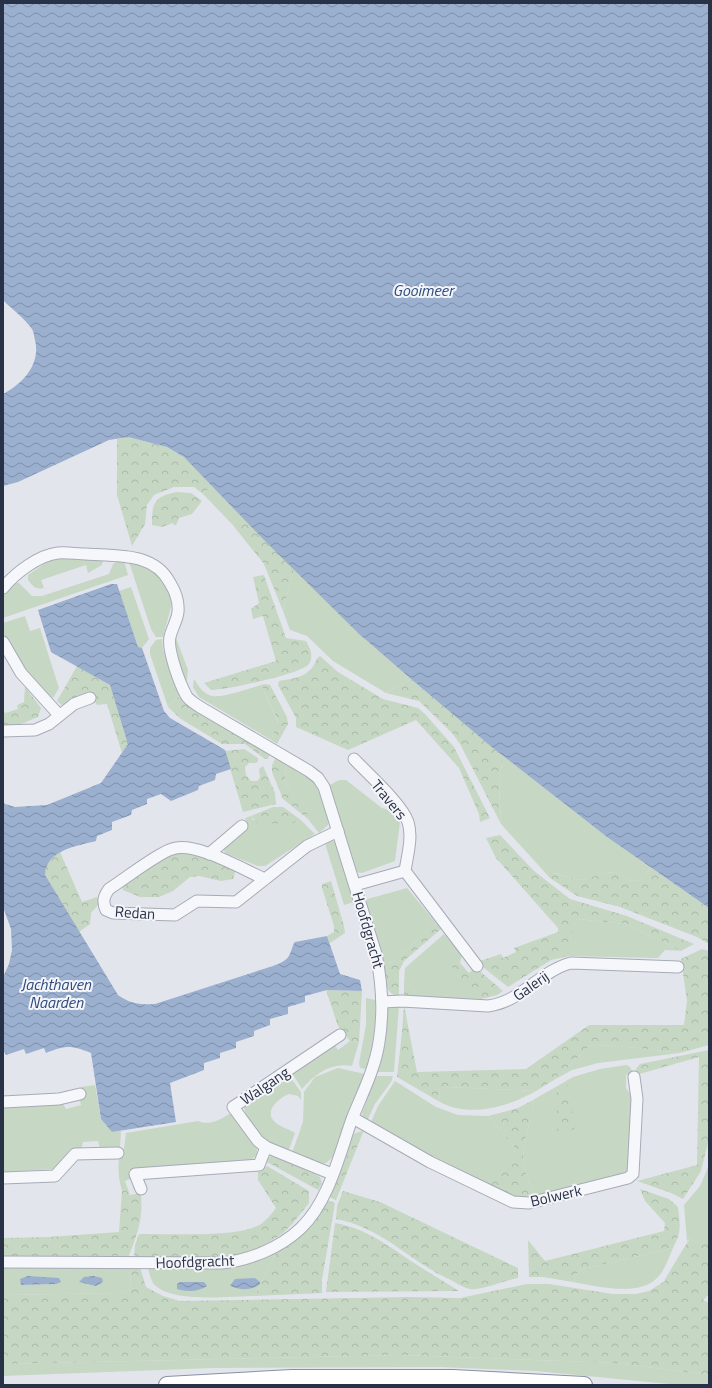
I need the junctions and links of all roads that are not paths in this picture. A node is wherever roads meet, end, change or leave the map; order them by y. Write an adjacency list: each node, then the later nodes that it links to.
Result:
1 (3, 588): 8 (street, Hoofdgracht)
2 (3, 642): 4 (street)
3 (90, 698): 4 (street)
4 (59, 715): 5 (street)
5 (3, 731)
6 (354, 759): 10 (street, Travers)
7 (242, 826): 9 (street)
8 (338, 831): 11 (street, Redan); 12 (street, Hoofdgracht)
9 (209, 854): 11 (street, Redan); 11 (street, Redan)
10 (405, 871): 12 (street); 13 (street)
11 (265, 879)
12 (355, 885): 15 (street, Hoofdgracht)
13 (477, 966)
14 (678, 967): 15 (street, Galerij)
15 (382, 1002): 20 (street, Hoofdgracht)
16 (340, 1035): 21 (street, Walgang)
17 (634, 1077): 20 (street, Bolwerk)
18 (80, 1094): 19 (street)
19 (3, 1102)
20 (353, 1118): 23 (street, Hoofdgracht)
21 (266, 1147): 23 (street, Walgang); 25 (street)
22 (118, 1153): 24 (street)
23 (332, 1174): 26 (street, Hoofdgracht)
24 (3, 1178)
25 (141, 1189)
26 (3, 1262)
27 (166, 1385): 28 (highway)
28 (584, 1385)

